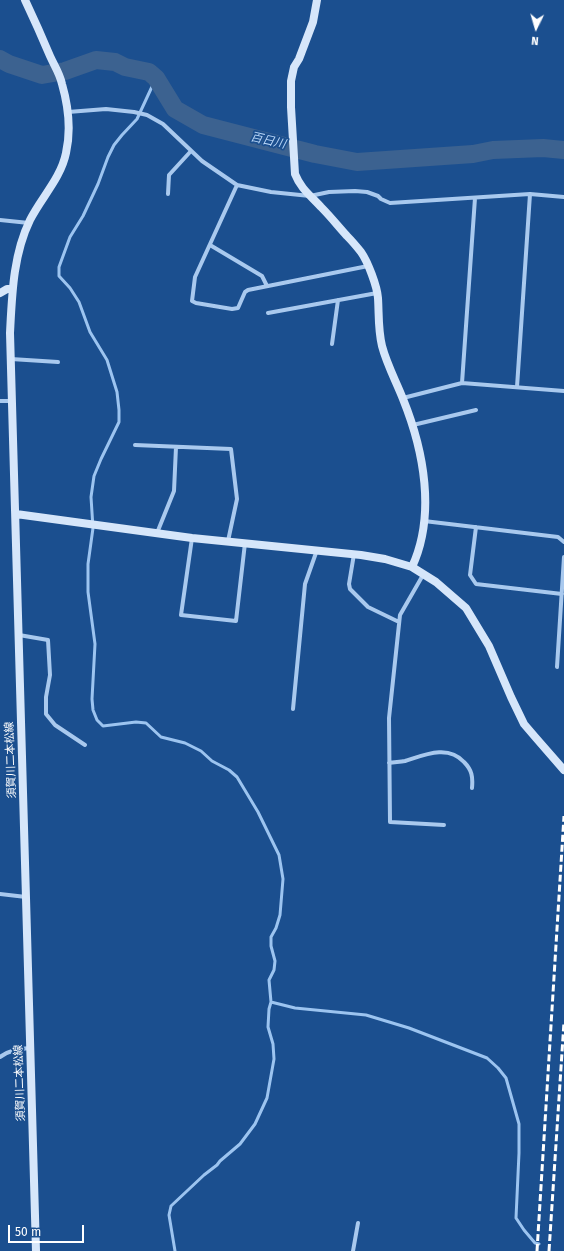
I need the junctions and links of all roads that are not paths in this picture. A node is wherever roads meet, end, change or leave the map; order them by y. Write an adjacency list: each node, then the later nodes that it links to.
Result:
1 (25, 0): 3 (street, 須賀川二本松線)
2 (317, 0): 8 (street)
3 (67, 112): 4 (street); 12 (street, 須賀川二本松線)
4 (191, 151): 5 (street); 6 (street)
5 (237, 185): 8 (street); 13 (street)
6 (168, 194)
7 (530, 194): 9 (street); 10 (street); 25 (street)
8 (310, 196): 10 (street); 14 (street)
9 (564, 197)
10 (475, 198): 24 (street)
11 (0, 220): 12 (street)
12 (29, 224): 16 (street, 須賀川二本松線)
13 (210, 245): 15 (street); 15 (street)
14 (368, 266): 15 (street); 18 (street)
15 (267, 286)
16 (12, 289): 17 (street); 22 (street, 須賀川二本松線)
17 (0, 293)
18 (377, 293): 19 (street); 27 (street)
19 (338, 300): 20 (street); 21 (street)
20 (268, 313)
21 (332, 344)
22 (11, 359): 23 (street); 29 (street, 須賀川二本松線)
23 (58, 362)
24 (462, 383): 25 (street); 27 (street)
25 (517, 387): 26 (street)
26 (564, 391)
27 (403, 398): 31 (street)
28 (0, 401): 29 (street)
29 (12, 401): 34 (street, 須賀川二本松線)
30 (476, 410): 31 (street)
31 (413, 425): 35 (street)
32 (135, 445): 33 (street)
33 (176, 447): 37 (street); 39 (street)
34 (16, 514): 37 (street); 49 (street, 須賀川二本松線)
35 (423, 521): 36 (street); 45 (street)
36 (476, 527): 40 (street); 47 (street)
37 (157, 534): 38 (street)
38 (192, 538): 39 (street); 41 (street)
39 (228, 541): 41 (street)
40 (564, 542)
41 (245, 543): 42 (street)
42 (317, 550): 43 (street); 51 (street)
43 (354, 554): 45 (street); 48 (street)
44 (564, 557): 47 (street)
45 (412, 568): 46 (street)
46 (424, 574): 48 (street); 54 (street)
47 (562, 594): 50 (street)
48 (399, 622): 53 (street)
49 (19, 635): 52 (street); 58 (street, 須賀川二本松線)
50 (557, 667)
51 (294, 709)
52 (85, 745)
53 (389, 763): 55 (street); 56 (street)
54 (564, 770)
55 (472, 788)
56 (444, 826)
57 (0, 894): 58 (street)
58 (26, 897): 59 (street, 須賀川二本松線)
59 (30, 1048): 60 (street); 62 (street, 須賀川二本松線)
60 (0, 1057)
61 (358, 1223): 63 (street)
62 (36, 1251)
63 (353, 1251)

